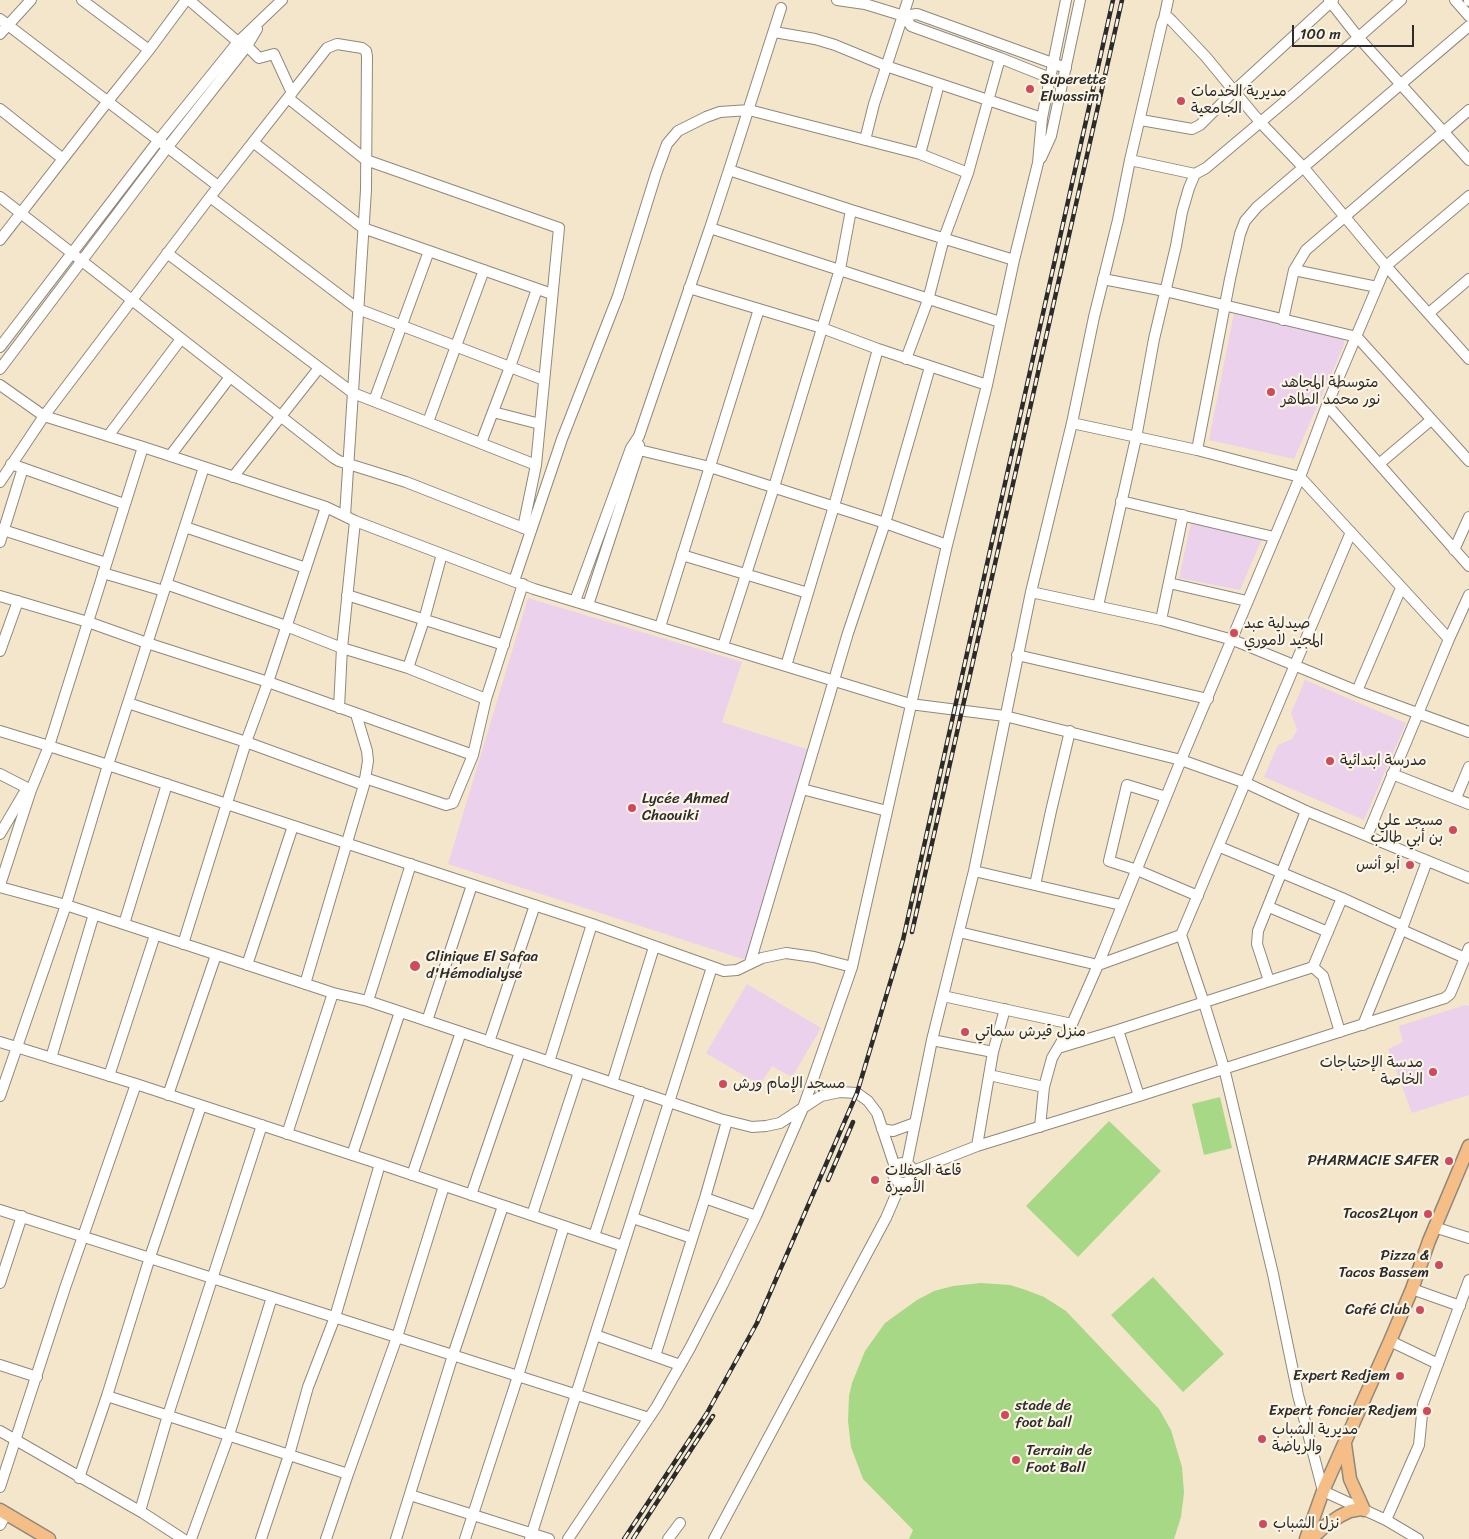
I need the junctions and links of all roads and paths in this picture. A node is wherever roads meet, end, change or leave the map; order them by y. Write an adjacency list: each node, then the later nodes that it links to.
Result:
1 (31, 0): 18 (street)
2 (82, 0): 24 (street)
3 (187, 0): 23 (street); 24 (street)
4 (282, 0): 23 (street)
5 (837, 0): 13 (street)
6 (908, 0): 15 (street)
7 (1066, 0): 26 (street)
8 (1080, 0): 28 (street)
9 (1168, 0): 17 (street)
10 (1401, 0): 22 (street)
11 (1455, 0): 16 (street)
12 (1331, 1): 22 (street); 33 (street)
13 (865, 2): 15 (street)
14 (781, 8): 20 (street)
15 (904, 16): 25 (street); 26 (street); 27 (street)
16 (1469, 16)
17 (1164, 18): 33 (street); 41 (street)
18 (3, 22): 21 (street); 36 (street)
19 (1469, 26): 32 (street)
20 (774, 32): 27 (street); 38 (street)
21 (0, 34)
22 (1358, 37): 32 (street); 42 (street)
23 (243, 44): 34 (street); 44 (street); 47 (street)
24 (149, 50): 36 (street)
25 (1000, 58): 29 (street); 35 (street)
26 (1052, 64): 28 (street); 29 (street)
27 (886, 66): 31 (street); 45 (street)
28 (1066, 68): 30 (street)
29 (1050, 78): 30 (street); 40 (street)
30 (1063, 81): 53 (street)
31 (939, 84): 35 (street); 48 (street)
32 (1402, 84): 43 (street); 54 (street)
33 (1234, 91): 41 (street); 42 (street)
34 (290, 96): 46 (street); 50 (street); 50 (street)
35 (988, 100): 40 (street); 56 (street)
36 (108, 101): 44 (street); 49 (street)
37 (0, 109): 49 (street)
38 (749, 110): 45 (street); 55 (street); 149 (street)
39 (1469, 110): 43 (street)
40 (1042, 118): 53 (street)
41 (1141, 120): 51 (street)
42 (1260, 122): 54 (street); 57 (street)
43 (1445, 132): 52 (street); 64 (street)
44 (158, 140): 47 (street); 70 (street)
45 (865, 140): 48 (street)
46 (253, 142): 58 (street); 65 (street)
47 (167, 148): 58 (street); 72 (street)
48 (920, 154): 56 (street)
49 (63, 159): 63 (street)
50 (366, 160): 65 (street); 84 (street)
51 (1130, 160): 57 (street); 78 (street)
52 (1469, 160)
53 (1038, 163): 73 (street)
54 (1304, 168): 64 (street); 87 (street)
55 (729, 170): 62 (street); 66 (street)
56 (968, 174): 67 (street)
57 (1195, 174): 83 (street)
58 (218, 186): 61 (street)
59 (1469, 196): 74 (street)
60 (0, 197): 63 (street)
61 (210, 197): 71 (street); 88 (street)
62 (851, 210): 67 (street); 75 (street)
63 (22, 213): 68 (street); 70 (street)
64 (1344, 216): 74 (street); 77 (street)
65 (363, 228): 69 (street); 88 (street)
66 (710, 228): 75 (street); 81 (street)
67 (944, 238): 73 (street); 86 (street)
68 (0, 240)
69 (429, 251): 76 (street); 93 (street)
70 (71, 253): 72 (street); 98 (street)
71 (167, 253): 85 (street); 104 (street)
72 (81, 260): 85 (street); 105 (street)
73 (1014, 260): 92 (street)
74 (1386, 266): 80 (street); 90 (street)
75 (840, 269): 86 (street); 94 (street)
76 (484, 270): 82 (street); 97 (street)
77 (1294, 270): 80 (street); 91 (street)
78 (1103, 279): 83 (street); 118 (street)
79 (1469, 279): 90 (street)
80 (1377, 287): 95 (street)
81 (689, 288): 89 (street); 124 (street)
82 (537, 289): 84 (street); 102 (street)
83 (1165, 291): 87 (street); 121 (street)
84 (552, 294): 107 (street)
85 (130, 300): 96 (street); 114 (street)
86 (928, 300): 92 (street); 100 (street)
87 (1226, 307): 91 (street); 125 (street)
88 (358, 309): 93 (street); 110 (street)
89 (759, 309): 94 (street); 133 (street)
90 (1430, 313): 101 (street)
91 (1283, 320): 95 (street)
92 (1000, 322): 109 (street)
93 (402, 325): 97 (street); 111 (street)
94 (822, 328): 99 (street); 138 (street)
95 (1357, 337): 112 (street); 116 (street)
96 (181, 339): 106 (street); 120 (street)
97 (457, 346): 102 (street); 117 (street)
98 (0, 347)
99 (878, 350): 100 (street); 141 (street)
100 (906, 359): 103 (street)
101 (1469, 359)
102 (510, 367): 107 (street); 113 (street)
103 (930, 367): 109 (street); 146 (street)
104 (319, 368): 110 (street); 115 (street)
105 (0, 369)
106 (230, 377): 115 (street); 126 (street)
107 (544, 380): 119 (street)
108 (0, 385): 114 (street)
109 (987, 385): 155 (street)
110 (353, 393): 111 (street); 129 (street)
111 (374, 401): 117 (street)
112 (1327, 405): 130 (street); 136 (street)
113 (493, 412): 119 (street); 122 (street)
114 (44, 416): 120 (street); 128 (street)
115 (280, 416): 129 (street); 135 (street)
116 (1430, 420): 127 (street); 130 (street)
117 (428, 422): 122 (street)
118 (1072, 423): 121 (street); 167 (street)
119 (540, 424): 131 (street)
120 (108, 436): 123 (street)
121 (1136, 438): 125 (street); 139 (street)
122 (481, 443): 131 (street)
123 (143, 447): 126 (street); 140 (street)
124 (635, 449): 133 (street); 150 (street); 151 (street)
125 (1197, 450): 136 (street)
126 (170, 456): 132 (street)
127 (1469, 461)
128 (11, 464): 134 (street); 137 (street)
129 (348, 464): 145 (street); 149 (street)
130 (1379, 464): 156 (street)
131 (536, 465): 149 (street)
132 (204, 467): 135 (street); 147 (street)
133 (710, 467): 138 (street); 158 (street)
134 (23, 468): 140 (street); 148 (street)
135 (233, 477): 142 (street)
136 (1300, 477): 152 (street); 153 (street)
137 (0, 482)
138 (774, 487): 141 (street); 162 (street)
139 (1121, 501): 143 (street); 176 (street)
140 (124, 504): 160 (street)
141 (834, 506): 146 (street); 168 (street)
142 (326, 507): 145 (street); 161 (street)
143 (1183, 515): 153 (street); 164 (street)
144 (1469, 517): 156 (street)
145 (350, 519): 157 (street); 169 (street)
146 (885, 523): 155 (street); 193 (street)
147 (185, 528): 161 (street); 165 (street)
148 (2, 529): 154 (street); 160 (street)
149 (527, 529): 163 (street)
150 (601, 529): 151 (street); 173 (street)
151 (612, 532): 175 (street)
152 (1351, 532): 166 (street); 191 (street)
153 (1274, 537): 174 (street)
154 (0, 542)
155 (946, 545): 199 (street)
156 (1454, 550): 159 (street)
157 (442, 554): 163 (street); 177 (street)
158 (682, 554): 162 (street); 181 (street)
159 (1469, 566)
160 (105, 568): 165 (street); 179 (street)
161 (306, 568): 180 (street)
162 (747, 574): 168 (street); 186 (street)
163 (518, 583): 173 (street); 185 (street)
164 (1169, 583): 174 (street); 178 (street)
165 (165, 588): 180 (street); 184 (street)
166 (1401, 588): 182 (street); 195 (street)
167 (1031, 592): 176 (street); 189 (street)
168 (808, 593): 190 (street)
169 (347, 595): 177 (street); 187 (street)
170 (1469, 595): 182 (street)
171 (0, 596): 172 (street)
172 (18, 601): 179 (street); 188 (street)
173 (575, 601): 175 (street)
174 (1248, 601): 183 (street)
175 (588, 605): 181 (street)
176 (1098, 606): 178 (street)
177 (424, 620): 185 (street); 192 (street)
178 (1161, 620): 183 (street)
179 (88, 622): 184 (street); 208 (street)
180 (286, 626): 187 (street); 194 (street)
181 (660, 627): 186 (street)
182 (1449, 639): 201 (street)
183 (1233, 640): 191 (street); 197 (street)
184 (147, 643): 194 (street); 198 (street)
185 (504, 645): 196 (street)
186 (723, 646): 190 (street)
187 (342, 648): 192 (street); 200 (street)
188 (0, 651)
189 (1018, 655): 197 (street); 203 (street)
190 (786, 666): 193 (street)
191 (1294, 666): 195 (street); 216 (street)
192 (408, 668): 196 (street)
193 (834, 680): 199 (street); 219 (street)
194 (268, 682): 200 (street); 207 (street)
195 (1356, 691): 201 (street)
196 (486, 699): 209 (street)
197 (1208, 699): 210 (street)
198 (128, 703): 207 (street); 211 (street)
199 (910, 704): 203 (street); 224 (street)
200 (339, 708): 202 (street)
201 (1418, 713): 206 (street); 214 (street)
202 (356, 714): 209 (street); 215 (street)
203 (1006, 716): 205 (street); 234 (street)
204 (0, 731): 208 (street)
205 (1070, 731): 210 (street); 238 (street)
206 (1469, 732)
207 (246, 742): 215 (street); 222 (street)
208 (49, 746): 211 (street); 218 (street)
209 (473, 755): 215 (street)
210 (1181, 760): 216 (street); 220 (street)
211 (108, 765): 217 (street); 242 (street)
212 (1469, 767): 221 (street)
213 (0, 774): 218 (street)
214 (1392, 774): 221 (street); 228 (street)
215 (365, 782): 229 (street)
216 (1246, 783): 225 (street); 230 (street)
217 (167, 784): 222 (street); 247 (street)
218 (29, 789): 227 (street); 239 (street)
219 (802, 789): 224 (street); 258 (street)
220 (1166, 797): 233 (street); 233 (street)
221 (1456, 798): 223 (street)
222 (228, 804): 226 (street); 254 (street)
223 (1469, 804)
224 (887, 811): 262 (street)
225 (1306, 811): 228 (street); 235 (street)
226 (293, 826): 229 (street); 260 (street)
227 (0, 834)
228 (1367, 836): 231 (street)
229 (347, 843): 232 (street); 265 (street)
230 (1220, 847): 235 (street); 240 (street)
231 (1427, 861): 236 (street); 249 (street)
232 (411, 864): 237 (street); 268 (street)
233 (1137, 870): 240 (street); 244 (street)
234 (974, 871): 238 (street); 250 (street)
235 (1282, 873): 241 (street); 245 (street)
236 (1469, 878)
237 (472, 884): 243 (street); 272 (street)
238 (1035, 885): 244 (street)
239 (0, 886): 242 (street)
240 (1198, 896): 253 (street)
241 (1342, 898): 249 (street); 251 (street)
242 (66, 905): 246 (street); 281 (street)
243 (535, 905): 248 (street); 280 (street)
244 (1122, 905): 259 (street)
245 (1269, 907): 251 (street); 264 (street)
246 (94, 914): 247 (street); 285 (street)
247 (124, 924): 252 (street)
248 (592, 924): 255 (street); 286 (street)
249 (1402, 928): 256 (street); 274 (street)
250 (959, 932): 259 (street); 267 (street)
251 (1328, 932): 263 (street)
252 (156, 935): 254 (street); 290 (street)
253 (1181, 936): 259 (street); 269 (street)
254 (183, 944): 257 (street)
255 (654, 947): 261 (street); 291 (street)
256 (1467, 953): 274 (street)
257 (216, 955): 260 (street); 295 (street)
258 (750, 963): 261 (street); 262 (street)
259 (1098, 964): 273 (street)
260 (247, 965): 265 (street)
261 (712, 967): 298 (street)
262 (852, 967): 300 (street)
263 (1314, 967): 264 (street); 277 (street)
264 (1269, 981): 269 (street)
265 (305, 984): 266 (street)
266 (333, 993): 268 (street); 306 (street)
267 (943, 996): 270 (street); 278 (street)
268 (368, 1001): 271 (street)
269 (1204, 1003): 275 (street); 287 (street)
270 (1005, 1009): 273 (street); 284 (street)
271 (400, 1012): 272 (street); 309 (street)
272 (427, 1021): 276 (street)
273 (1072, 1024): 282 (street)
274 (1363, 1025): 277 (street)
275 (1118, 1030): 282 (street); 297 (street)
276 (461, 1032): 280 (street); 313 (street)
277 (1340, 1032): 287 (street)
278 (932, 1040): 284 (street); 302 (street)
279 (0, 1042): 281 (street)
280 (489, 1042): 283 (street)
281 (18, 1048): 285 (street); 296 (street)
282 (1058, 1048): 293 (street)
283 (520, 1052): 286 (street); 316 (street)
284 (993, 1052): 289 (street)
285 (51, 1058): 290 (street)
286 (549, 1062): 288 (street)
287 (1224, 1068): 297 (street); 361 (street)
288 (579, 1072): 291 (street); 320 (street)
289 (989, 1075): 293 (street); 307 (street)
290 (108, 1076): 292 (street)
291 (612, 1083): 294 (street)
292 (136, 1084): 295 (street); 327 (street)
293 (1044, 1087): 304 (street)
294 (641, 1092): 298 (street); 326 (street)
295 (168, 1095): 299 (street)
296 (0, 1096)
297 (1139, 1096): 304 (street)
298 (669, 1102): 301 (street); 323 (street)
299 (201, 1106): 303 (street); 331 (street)
300 (803, 1108): 301 (street); 305 (street); 322 (street)
301 (728, 1121): 317 (street)
302 (914, 1123): 305 (street); 312 (street)
303 (262, 1125): 306 (street); 332 (street)
304 (1040, 1127): 307 (street)
305 (882, 1129): 311 (street)
306 (287, 1134): 309 (street)
307 (976, 1146): 312 (street)
308 (1469, 1146): 325 (main road)
309 (352, 1155): 310 (street)
310 (380, 1164): 313 (street); 338 (street)
311 (895, 1167): 312 (street); 314 (street)
312 (910, 1167): 314 (street)
313 (412, 1175): 315 (street)
314 (901, 1184): 381 (street)
315 (444, 1186): 316 (street); 340 (street)
316 (471, 1195): 318 (street)
317 (706, 1198): 322 (street); 328 (street)
318 (503, 1206): 320 (street); 342 (street)
319 (0, 1210): 321 (street)
320 (532, 1215): 324 (street)
321 (22, 1216): 327 (street); 334 (street)
322 (756, 1216): 346 (street)
323 (633, 1218): 328 (street); 330 (street)
324 (564, 1226): 326 (street); 347 (street)
325 (1434, 1227): 329 (street); 335 (main road)
326 (594, 1236): 330 (street)
327 (83, 1237): 331 (street); 348 (street)
328 (692, 1238): 343 (street)
329 (1469, 1238)
330 (623, 1246): 339 (street)
331 (150, 1257): 332 (street); 350 (street)
332 (212, 1277): 336 (street); 351 (street)
333 (1469, 1280): 337 (street)
334 (0, 1283)
335 (1412, 1289): 337 (street); 341 (main road)
336 (272, 1296): 338 (street); 354 (street)
337 (1460, 1306): 344 (street)
338 (334, 1317): 340 (street); 357 (street)
339 (595, 1335): 343 (street); 349 (street)
340 (396, 1337): 342 (street); 358 (street)
341 (1390, 1341): 344 (street); 356 (main road)
342 (453, 1355): 347 (street); 362 (street)
343 (655, 1356): 346 (street)
344 (1438, 1364): 367 (street)
345 (0, 1365): 348 (street)
346 (680, 1365): 352 (street)
347 (518, 1376): 349 (street); 365 (street)
348 (37, 1377): 355 (street)
349 (576, 1395): 352 (street); 370 (street)
350 (107, 1396): 351 (street); 359 (street)
351 (168, 1415): 354 (street); 364 (street)
352 (650, 1418): 379 (street)
353 (0, 1431): 355 (street)
354 (229, 1435): 357 (street); 373 (street)
355 (16, 1441): 359 (street); 360 (street)
356 (1345, 1444): 361 (main road); 363 (main road)
357 (289, 1454): 358 (street); 374 (street)
358 (348, 1474): 375 (street)
359 (79, 1478): 364 (street)
360 (0, 1487)
361 (1323, 1491): 363 (street); 382 (main road)
362 (410, 1495): 365 (street); 376 (street)
363 (1362, 1510): 367 (street); 383 (main road)
364 (140, 1511): 372 (street)
365 (473, 1515): 370 (street); 377 (street)
366 (2, 1517): 371 (main road)
367 (1386, 1520): 369 (street)
368 (680, 1523): 380 (street)
369 (1404, 1534): 384 (street)
370 (531, 1536): 378 (street)
371 (49, 1539)
372 (184, 1539)
373 (192, 1539)
374 (261, 1539)
375 (326, 1539)
376 (396, 1539)
377 (465, 1539)
378 (549, 1539)
379 (568, 1539)
380 (668, 1539)
381 (714, 1539)
382 (1306, 1539)
383 (1311, 1539)
384 (1418, 1539)

